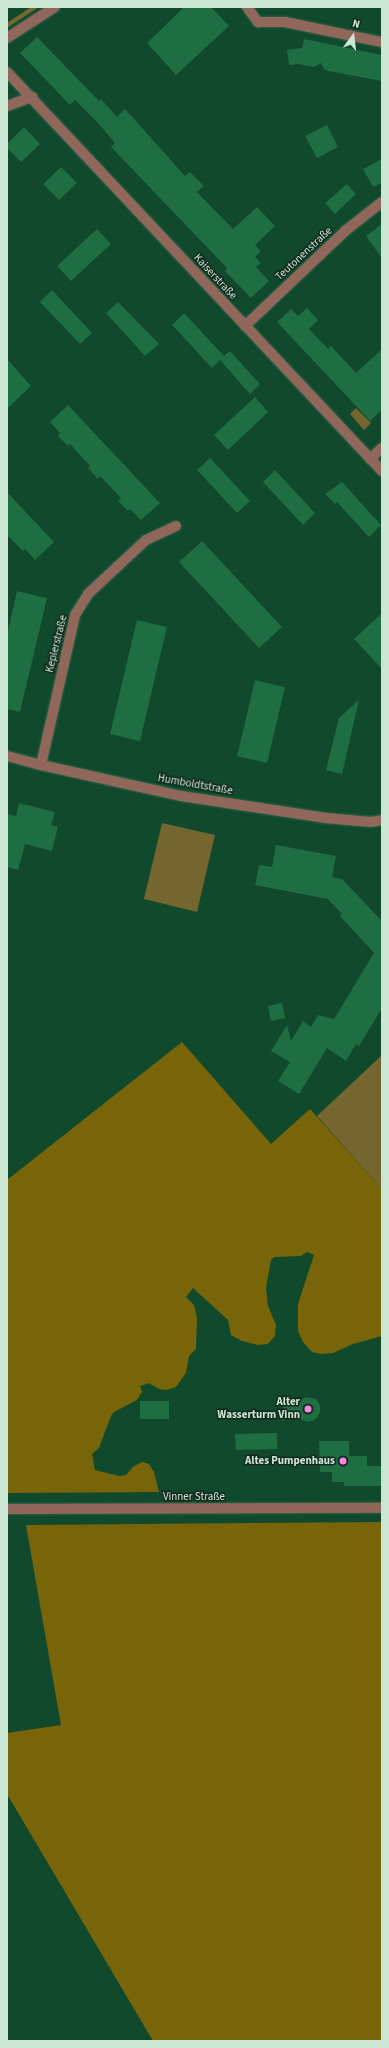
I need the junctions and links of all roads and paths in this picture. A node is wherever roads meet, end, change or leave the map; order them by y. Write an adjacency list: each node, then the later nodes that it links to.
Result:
1 (55, 7): 3 (street)
2 (247, 7): 4 (street)
3 (7, 38)
4 (382, 42)
5 (7, 72): 6 (street, Kaiserstraße)
6 (32, 97): 7 (street); 9 (street, Kaiserstraße)
7 (7, 106)
8 (382, 202): 9 (street, Teutonenstraße)
9 (245, 326): 11 (street, Kaiserstraße)
10 (382, 448): 11 (street)
11 (370, 459): 12 (street, Kaiserstraße)
12 (382, 471)
13 (176, 526): 15 (street, Keplerstraße)
14 (7, 756): 15 (street, Humboldtstraße)
15 (41, 765): 16 (street, Humboldtstraße)
16 (382, 820)
17 (382, 1508): 18 (street, Vinner Straße)
18 (7, 1509)

